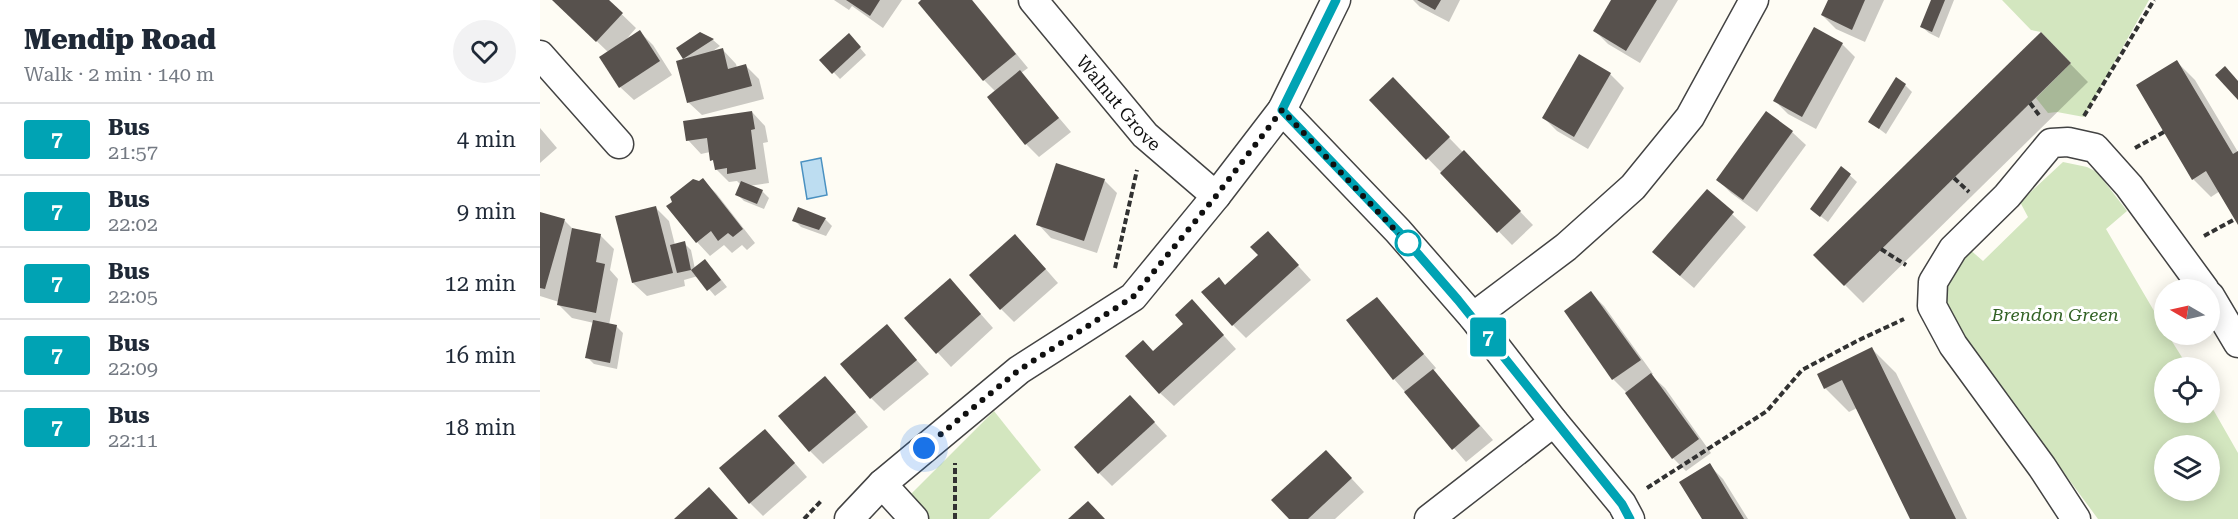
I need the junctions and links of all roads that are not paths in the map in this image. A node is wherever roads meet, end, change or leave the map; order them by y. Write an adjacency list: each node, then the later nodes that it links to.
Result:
1 (1033, 0): 7 (street, Walnut Grove)
2 (1336, 0): 5 (street)
3 (1754, 0): 10 (street)
4 (540, 55): 6 (street)
5 (1282, 110): 7 (street); 10 (street)
6 (619, 144)
7 (1216, 196): 13 (street)
8 (2197, 279): 18 (street)
9 (2220, 313): 11 (street)
10 (1473, 317): 12 (street)
11 (2238, 343)
12 (1554, 422): 16 (street); 17 (street)
13 (882, 484): 14 (street); 15 (street)
14 (849, 519)
15 (914, 519)
16 (1429, 519)
17 (1630, 519)
18 (2076, 519)

